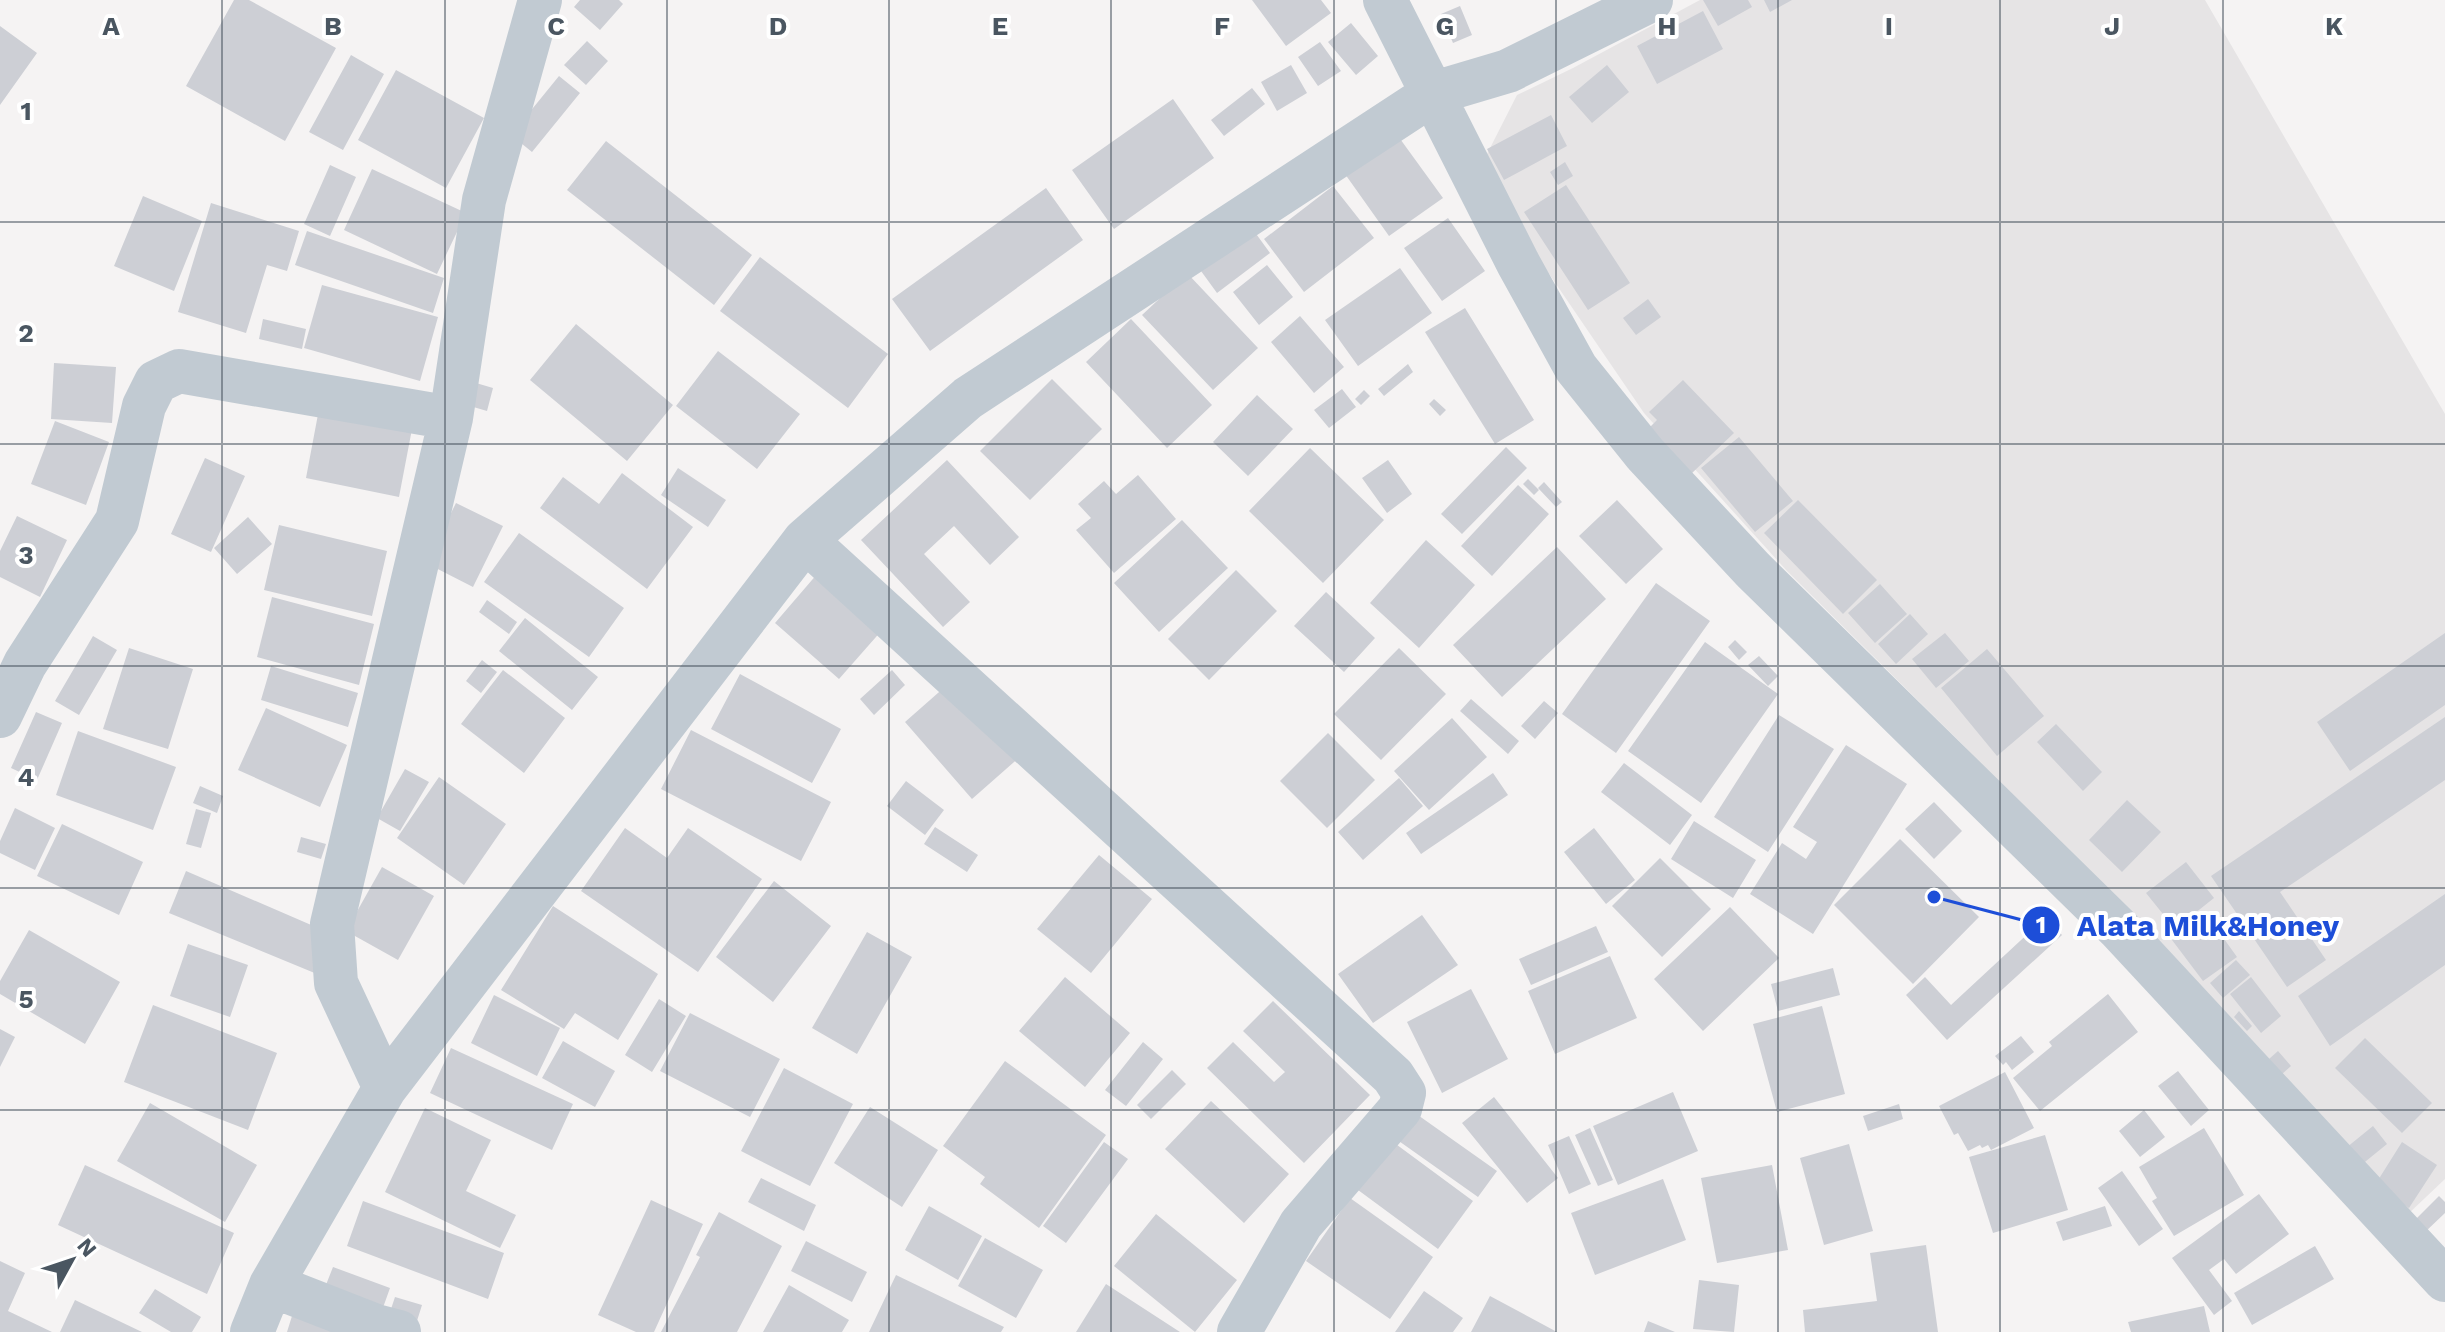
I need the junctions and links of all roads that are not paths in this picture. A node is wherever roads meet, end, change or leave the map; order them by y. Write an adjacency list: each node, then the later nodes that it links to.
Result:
1 (540, 0): 5 (street)
2 (1385, 0): 4 (street)
3 (1651, 0): 4 (street)
4 (1434, 93): 6 (street); 9 (street)
5 (451, 418): 7 (street); 8 (street)
6 (805, 540): 8 (street); 13 (street)
7 (0, 716)
8 (385, 1088): 10 (street)
9 (2445, 1280)
10 (271, 1285): 11 (street); 12 (street)
11 (252, 1332)
12 (399, 1332)
13 (1239, 1332)

